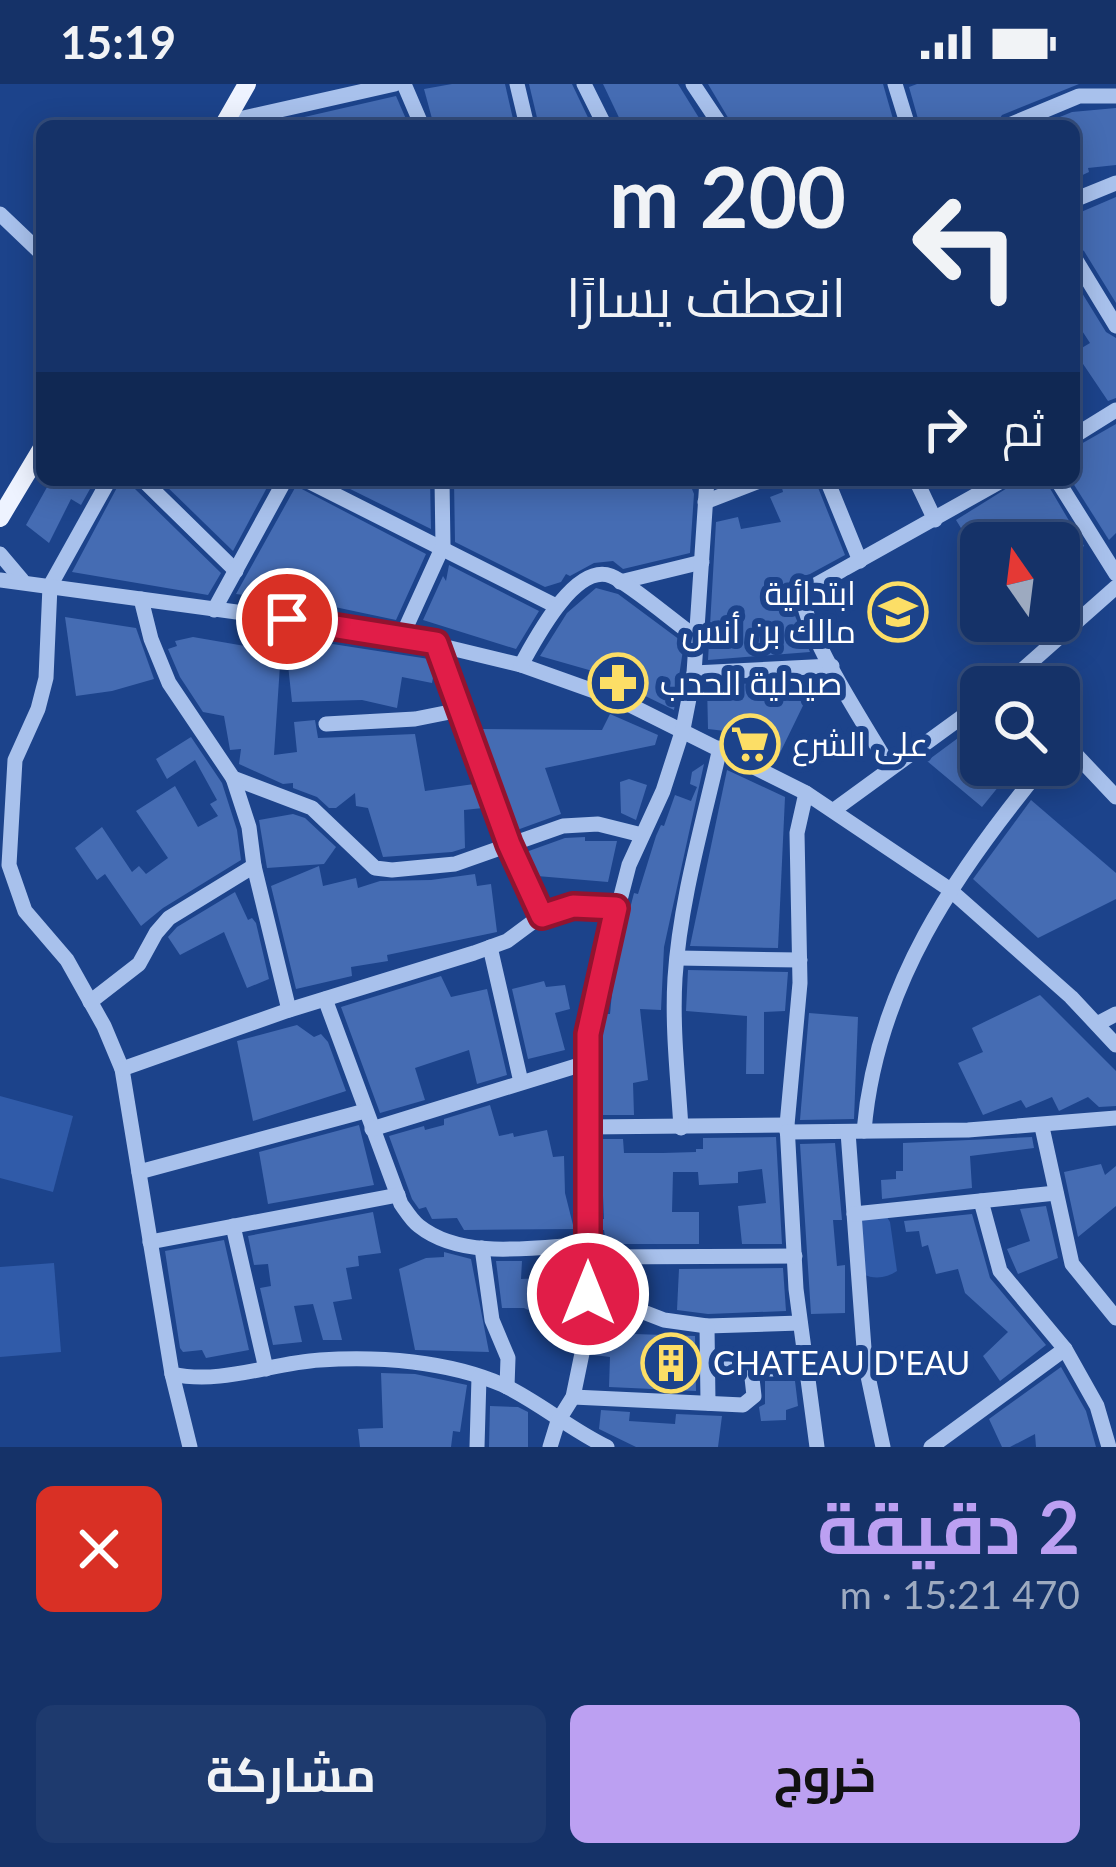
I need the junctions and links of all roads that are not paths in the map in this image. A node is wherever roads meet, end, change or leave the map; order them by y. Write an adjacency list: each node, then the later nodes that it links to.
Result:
1 (247, 84): 9 (main road)
2 (399, 84): 8 (street); 12 (street)
3 (517, 84): 13 (street)
4 (584, 84): 14 (street)
5 (693, 84): 15 (street)
6 (895, 84): 16 (street)
7 (1101, 89): 17 (street)
8 (286, 109): 10 (street); 11 (street)
9 (226, 120)
10 (241, 120)
11 (293, 120)
12 (419, 120)
13 (520, 120)
14 (602, 120)
15 (718, 120)
16 (906, 120)
17 (1021, 120)
18 (1116, 183): 19 (street)
19 (1080, 198)
20 (0, 214): 21 (street)
21 (36, 248)
22 (1080, 267): 23 (street)
23 (1116, 326)
24 (1116, 410): 25 (street)
25 (1080, 432)
26 (36, 458): 39 (main road)
27 (106, 486): 50 (street)
28 (149, 486): 45 (street)
29 (282, 486): 45 (street)
30 (318, 486): 41 (street)
31 (442, 486): 41 (street)
32 (706, 486): 38 (street)
33 (746, 486): 38 (street)
34 (829, 486): 43 (street)
35 (919, 486): 40 (street)
36 (994, 486): 40 (street)
37 (1061, 486): 46 (street)
38 (705, 502): 44 (street)
39 (0, 518)
40 (935, 520): 43 (street)
41 (443, 546): 53 (street); 55 (street)
42 (0, 554): 48 (street)
43 (860, 561): 59 (street)
44 (701, 562): 49 (street); 56 (street)
45 (236, 571): 54 (street)
46 (1116, 574)
47 (0, 580): 48 (street)
48 (22, 580): 50 (street)
49 (620, 582): 53 (street); 56 (street)
50 (50, 586): 52 (street); 84 (street)
51 (1116, 586): 60 (street)
52 (141, 599): 54 (street); 69 (street)
53 (556, 606): 58 (street)
54 (214, 610): 55 (street)
55 (402, 636): 57 (street)
56 (697, 638): 61 (street)
57 (436, 643): 58 (street); 62 (street)
58 (521, 664): 65 (street)
59 (832, 666): 61 (street); 68 (street)
60 (1030, 666)
61 (694, 673): 65 (street)
62 (460, 710): 64 (street); 75 (street)
63 (960, 717): 68 (street)
64 (326, 724)
65 (683, 729): 66 (street); 74 (street)
66 (720, 748): 71 (street); 81 (street)
67 (1080, 762): 72 (street)
68 (889, 766): 73 (street)
69 (233, 778): 75 (street); 76 (street)
70 (1028, 786): 77 (street)
71 (806, 793): 73 (street); 82 (street)
72 (1116, 797)
73 (834, 810): 77 (street)
74 (642, 835): 75 (street); 78 (street)
75 (509, 844): 79 (street)
76 (254, 866): 84 (street); 85 (street)
77 (949, 889): 87 (street); 99 (street)
78 (616, 908): 79 (street); 89 (street)
79 (542, 916): 80 (street)
80 (490, 947): 83 (street); 91 (street)
81 (678, 958): 82 (street); 96 (street)
82 (800, 960): 98 (street)
83 (325, 999): 85 (street); 92 (street)
84 (90, 1002): 90 (street)
85 (289, 1010): 90 (street)
86 (1116, 1014): 87 (street)
87 (1096, 1024): 88 (street)
88 (1116, 1045)
89 (586, 1063): 91 (street); 94 (street)
90 (122, 1069): 100 (street)
91 (521, 1082): 97 (street)
92 (365, 1111): 97 (street); 100 (street)
93 (1116, 1118): 95 (street)
94 (587, 1127): 96 (street); 108 (street)
95 (1042, 1127): 99 (street); 101 (street)
96 (681, 1128): 98 (street)
97 (373, 1129): 102 (street)
98 (787, 1129): 99 (street); 109 (street)
99 (856, 1132): 104 (street)
100 (139, 1172): 106 (street)
101 (1056, 1193): 103 (street); 111 (street)
102 (398, 1196): 105 (street); 107 (street)
103 (981, 1201): 104 (street); 114 (street)
104 (854, 1214): 130 (street)
105 (232, 1226): 106 (street); 115 (street)
106 (150, 1242): 119 (street)
107 (482, 1248): 108 (street); 121 (street)
108 (588, 1250): 109 (street); 110 (street)
109 (795, 1256): 112 (street)
110 (587, 1308): 113 (street); 122 (street)
111 (1116, 1318)
112 (800, 1323): 113 (street); 118 (street)
113 (707, 1326): 116 (street)
114 (1064, 1349): 131 (street); 132 (street)
115 (266, 1369): 119 (street); 120 (street)
116 (708, 1369): 117 (street); 123 (street)
117 (751, 1369): 118 (street); 123 (street)
118 (805, 1370): 129 (street)
119 (172, 1374): 125 (street)
120 (479, 1376): 121 (street); 126 (street)
121 (507, 1387): 124 (street)
122 (574, 1397): 123 (street); 124 (street)
123 (708, 1403)
124 (558, 1420): 127 (street); 128 (street)
125 (190, 1447)
126 (477, 1447)
127 (550, 1447)
128 (607, 1447)
129 (817, 1447)
130 (883, 1447)
131 (931, 1447)
132 (1109, 1447)

